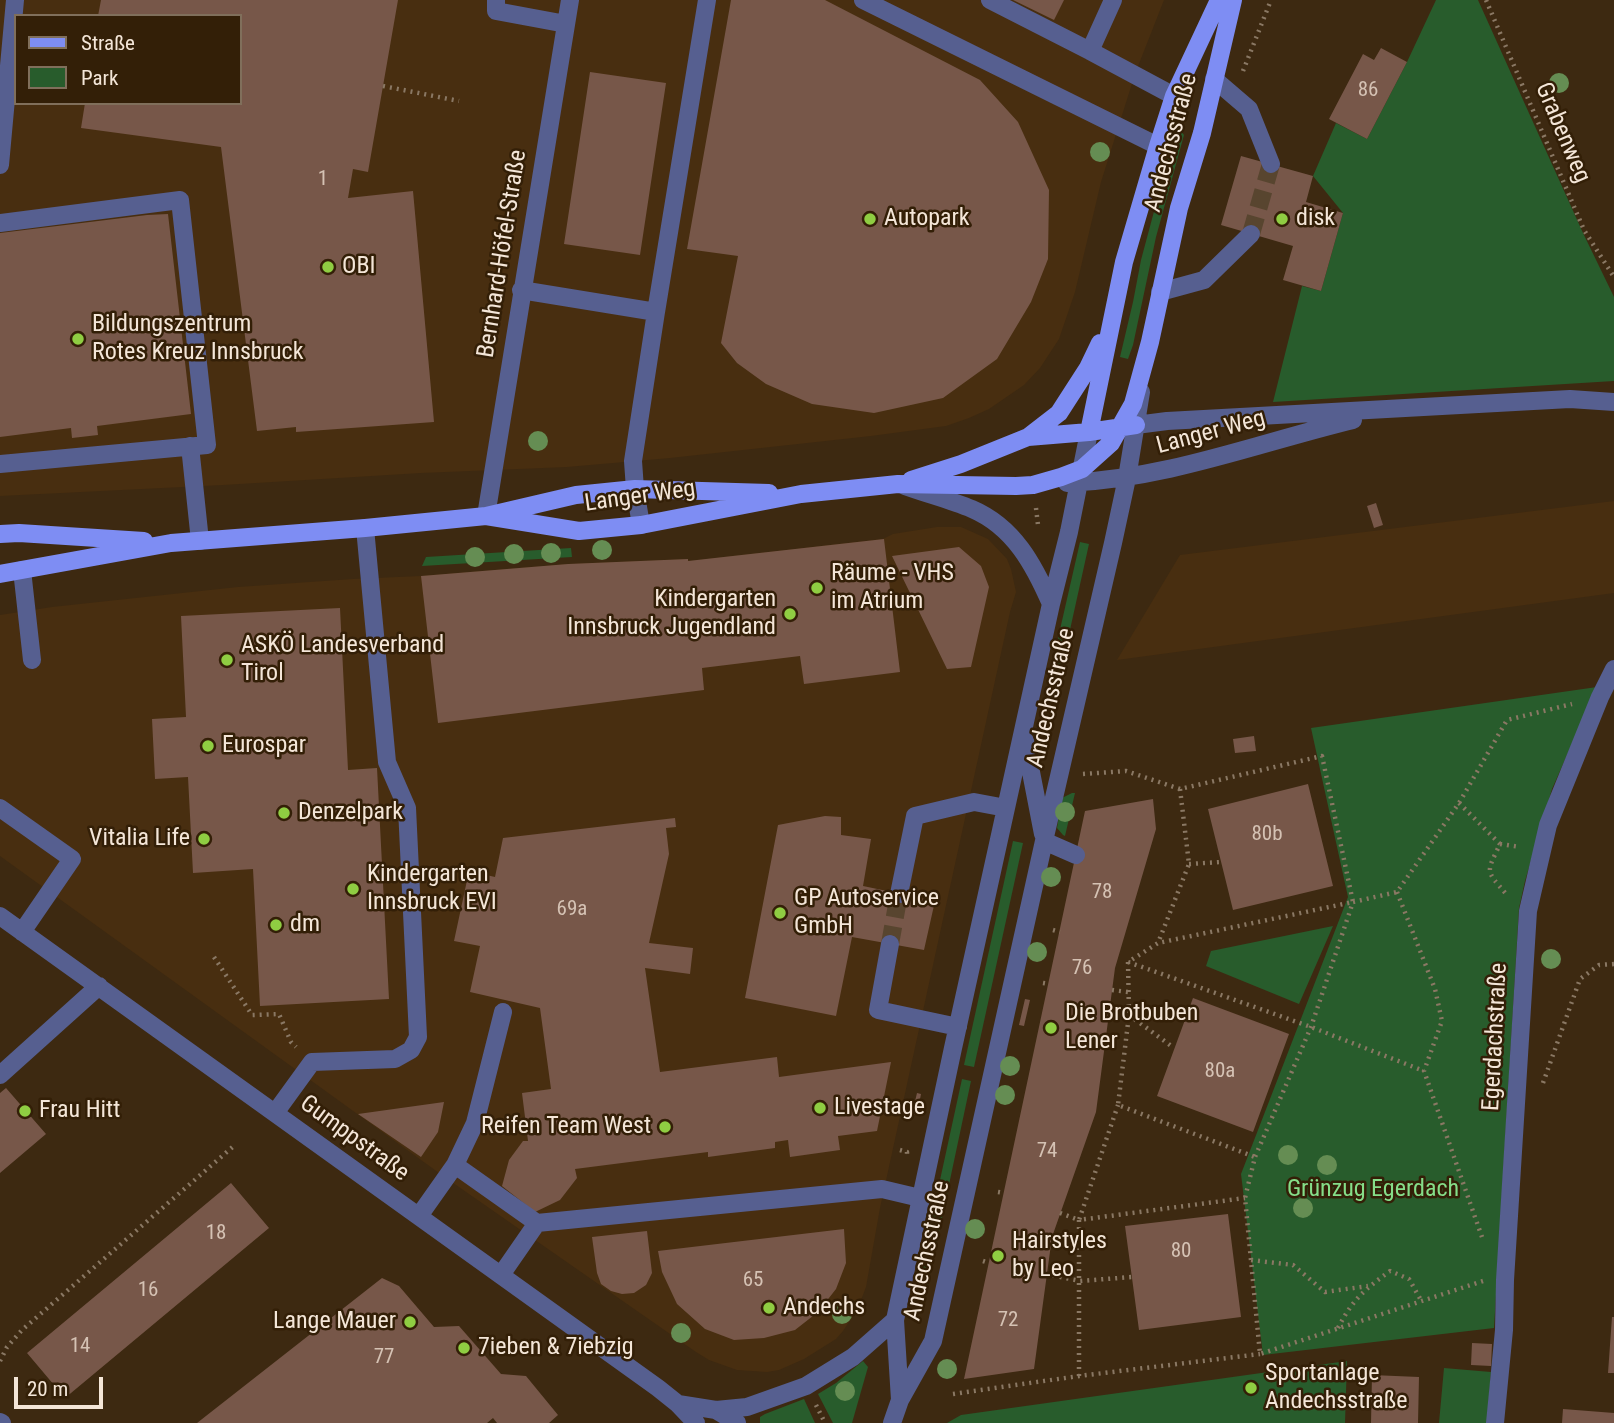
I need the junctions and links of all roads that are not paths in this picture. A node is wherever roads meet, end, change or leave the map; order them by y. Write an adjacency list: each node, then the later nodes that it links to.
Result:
1 (15, 0): 16 (street)
2 (496, 0): 10 (street)
3 (570, 0): 10 (street, Bernhard-Höfel-Straße)
4 (707, 0): 21 (street)
5 (863, 0): 14 (street)
6 (990, 0): 11 (street)
7 (1114, 0): 11 (street)
8 (1219, 0): 13 (main road, Andechsstraße)
9 (1233, 0): 12 (main road, Andechsstraße)
10 (566, 24): 19 (street, Bernhard-Höfel-Straße)
11 (1090, 51): 13 (street)
12 (1214, 79): 15 (street); 20 (main road, Andechsstraße)
13 (1174, 96): 14 (main road, Andechsstraße)
14 (1158, 146): 22 (main road, Andechsstraße)
15 (1271, 164)
16 (0, 165)
17 (0, 223): 29 (street)
18 (1251, 234): 20 (street)
19 (521, 290): 21 (street); 36 (street, Bernhard-Höfel-Straße)
20 (1160, 292): 23 (main road, Andechsstraße)
21 (656, 312): 34 (street)
22 (1111, 321): 27 (main road, Andechsstraße); 28 (main road, Langer Weg)
23 (1150, 342): 26 (main road, Langer Weg)
24 (1614, 402): 25 (street, Langer Weg)
25 (1398, 409): 26 (street, Langer Weg); 32 (street, Langer Weg)
26 (1128, 427): 27 (main road, Langer Weg); 31 (main road, Langer Weg); 32 (street, Andechsstraße)
27 (1089, 432): 28 (main road, Langer Weg); 31 (street, Andechsstraße)
28 (1027, 437): 33 (main road, Langer Weg)
29 (190, 446): 30 (street); 40 (street)
30 (0, 464)
31 (1080, 476): 32 (street, Langer Weg); 33 (main road, Langer Weg); 44 (street, Andechsstraße)
32 (1127, 478): 50 (street, Andechsstraße)
33 (898, 484): 35 (main road, Langer Weg); 44 (street)
34 (635, 489): 35 (main road, Langer Weg); 36 (main road, Langer Weg); 37 (street)
35 (801, 494): 37 (main road, Langer Weg)
36 (485, 516): 37 (main road, Langer Weg); 38 (main road, Langer Weg)
37 (641, 526)
38 (365, 528): 40 (main road, Langer Weg); 60 (street)
39 (0, 534): 41 (main road, Langer Weg)
40 (200, 541): 41 (main road, Langer Weg)
41 (172, 543): 42 (main road, Langer Weg)
42 (22, 570): 43 (main road, Langer Weg); 45 (street)
43 (0, 574)
44 (1051, 604): 47 (street, Andechsstraße)
45 (32, 660)
46 (1614, 669): 73 (street, Egerdachstraße)
47 (1023, 732): 49 (street, Andechsstraße); 50 (street)
48 (0, 808): 54 (street)
49 (1006, 808): 52 (street); 58 (street, Andechsstraße)
50 (1044, 841): 51 (street); 67 (street, Andechsstraße)
51 (1076, 855)
52 (899, 894)
53 (0, 916): 54 (street, Gumppstraße)
54 (22, 932): 56 (street, Gumppstraße)
55 (890, 944): 58 (street)
56 (99, 986): 59 (street); 60 (street, Gumppstraße)
57 (503, 1012): 61 (street)
58 (958, 1027): 62 (street, Andechsstraße)
59 (0, 1075)
60 (275, 1113): 63 (street, Gumppstraße)
61 (455, 1165): 63 (street); 64 (street)
62 (920, 1198): 64 (street); 66 (street, Andechsstraße)
63 (419, 1216): 65 (street, Gumppstraße)
64 (537, 1223): 65 (street)
65 (501, 1275): 68 (street, Gumppstraße)
66 (895, 1320): 67 (street, Andechsstraße); 69 (street, Gumppstraße)
67 (900, 1400): 72 (street, Andechsstraße)
68 (678, 1404): 69 (street, Gumppstraße); 70 (street, Gumppstraße)
69 (716, 1410): 71 (street, Gumppstraße)
70 (696, 1423)
71 (737, 1423)
72 (892, 1423)
73 (1496, 1423)

